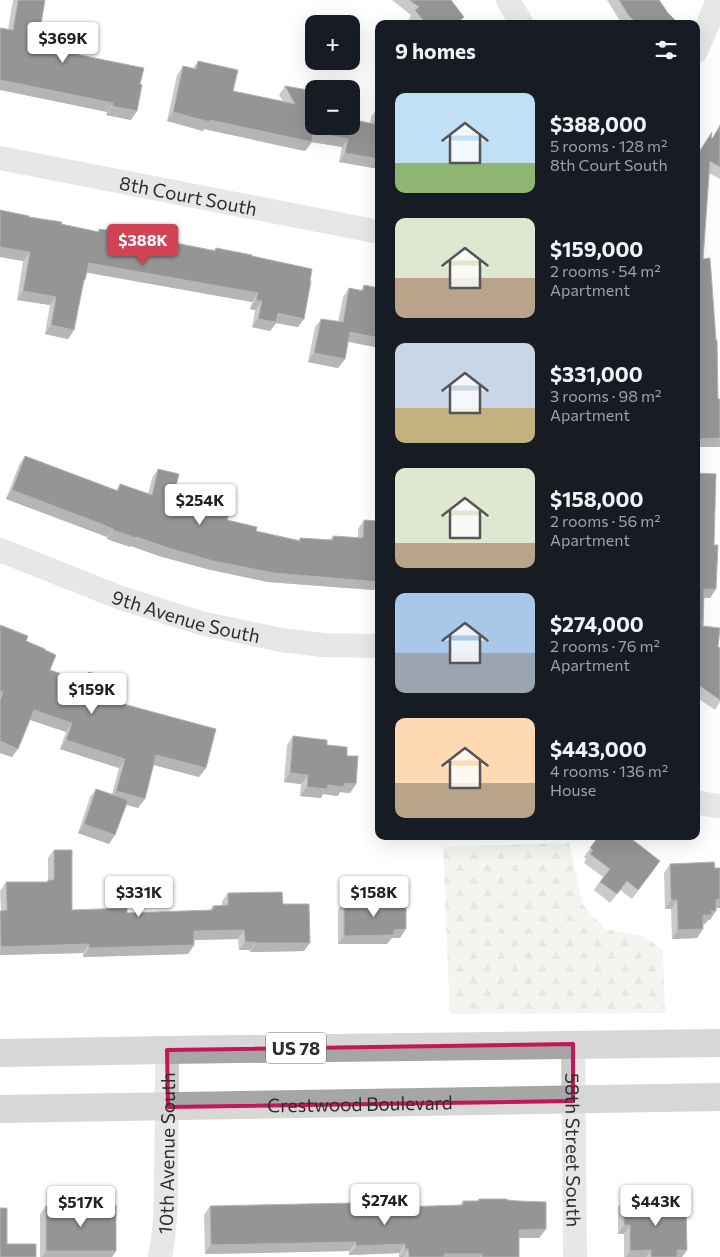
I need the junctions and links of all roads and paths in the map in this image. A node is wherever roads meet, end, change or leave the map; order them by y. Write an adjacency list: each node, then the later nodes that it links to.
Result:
1 (508, 0): 3 (street)
2 (719, 0): 4 (street)
3 (520, 20)
4 (700, 42)
5 (0, 158): 6 (street, 8th Court South)
6 (375, 231)
7 (0, 550): 8 (street, 9th Avenue South)
8 (375, 646)
9 (700, 803): 10 (street)
10 (720, 806)
11 (720, 1043): 12 (main road, US 78)
12 (573, 1044): 13 (main road, US 78); 16 (street, 58th Street South)
13 (167, 1050): 14 (main road, US 78); 17 (street, 10th Avenue South)
14 (0, 1053)
15 (720, 1097): 16 (main road, Crestwood Boulevard)
16 (573, 1100): 17 (main road, Crestwood Boulevard); 20 (street, 58th Street South)
17 (168, 1107): 18 (main road, Crestwood Boulevard); 19 (street, 10th Avenue South)
18 (0, 1109)
19 (160, 1257)
20 (575, 1257)

